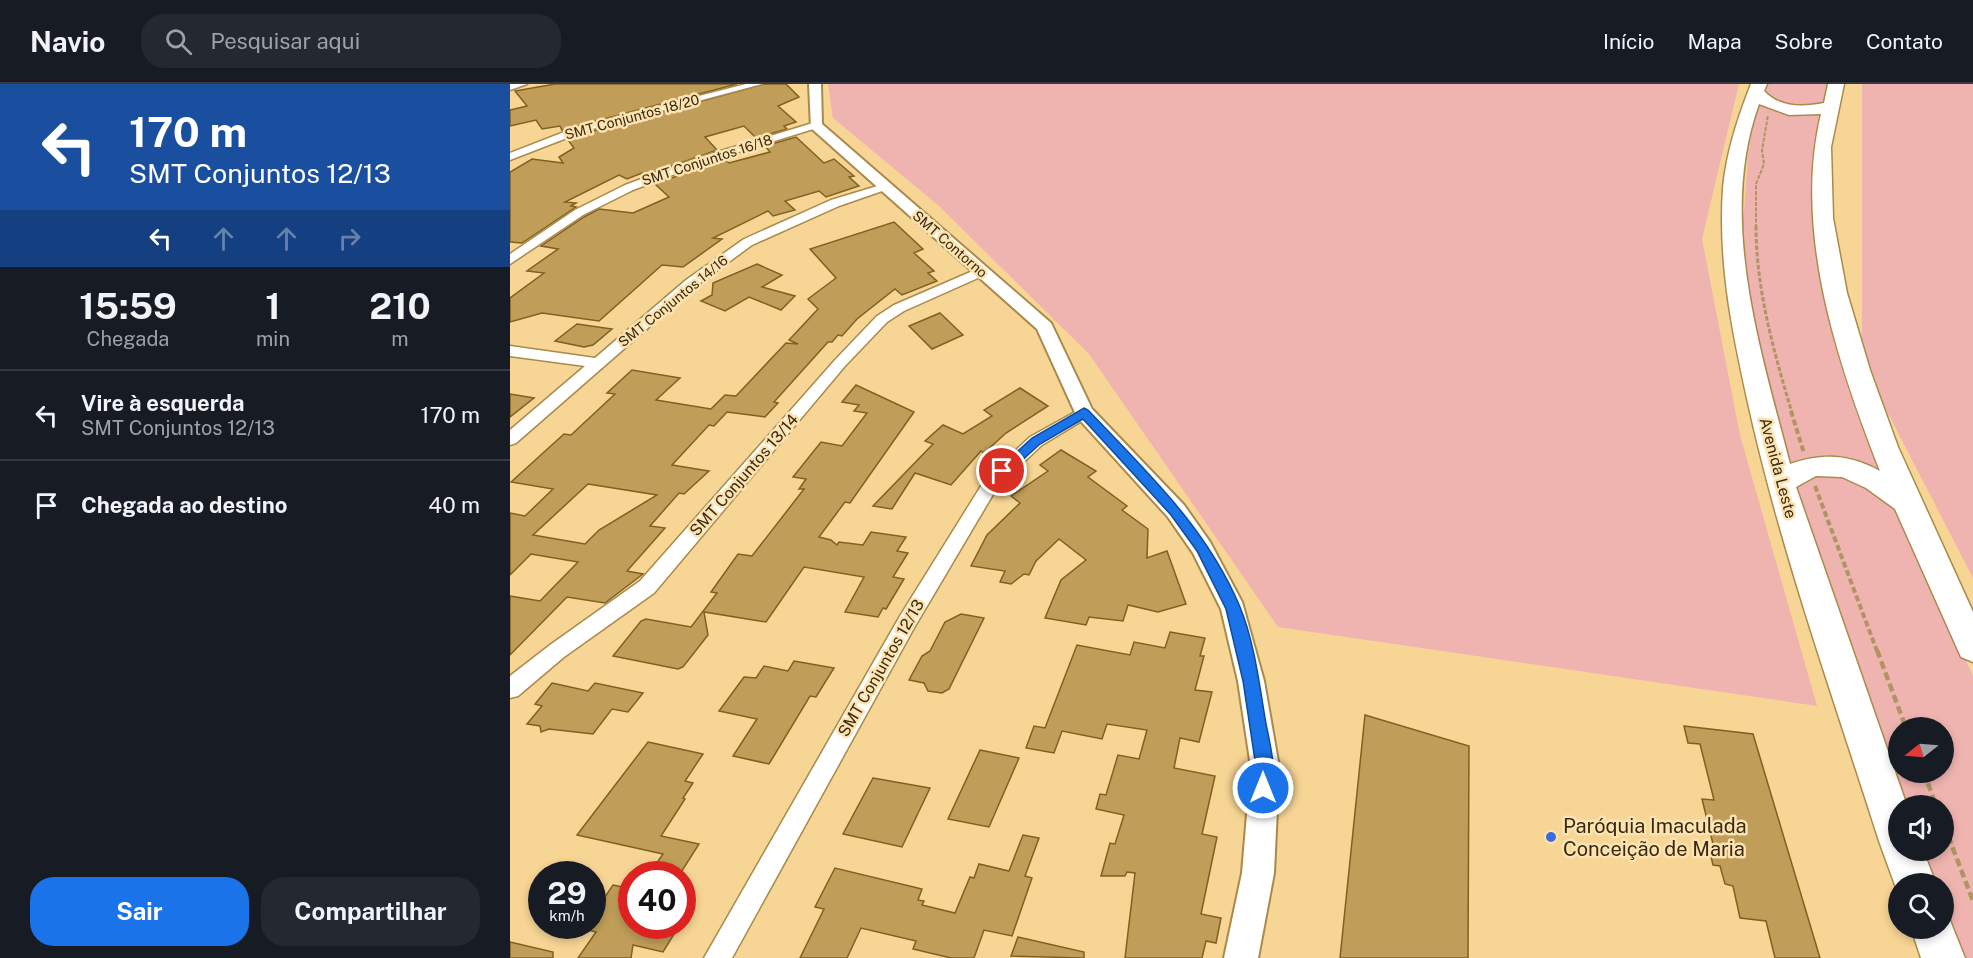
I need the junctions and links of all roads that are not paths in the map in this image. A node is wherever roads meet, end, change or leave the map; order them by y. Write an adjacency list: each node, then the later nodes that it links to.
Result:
1 (522, 84): 5 (street)
2 (757, 84): 9 (street, SMT Conjuntos 18/20)
3 (814, 84): 8 (street)
4 (1836, 84): 7 (main road)
5 (510, 87)
6 (1762, 93): 7 (main road); 17 (main road, Avenida Leste)
7 (1829, 106): 18 (main road)
8 (816, 126): 10 (street, SMT Contorno); 11 (street, SMT Conjuntos 16/18)
9 (510, 157)
10 (884, 187): 12 (street, SMT Contorno); 14 (street, SMT Conjuntos 14/16)
11 (510, 260)
12 (982, 271): 15 (street, SMT Contorno); 20 (street, SMT Conjuntos 13/14)
13 (510, 351): 14 (street)
14 (598, 363): 16 (street, SMT Conjuntos 14/16)
15 (1084, 412): 23 (street, SMT Conjuntos 12/13); 24 (street, SMT Contorno)
16 (510, 439)
17 (1780, 483): 18 (main road); 21 (main road, Avenida Leste)
18 (1907, 502): 19 (main road)
19 (1973, 647)
20 (510, 689)
21 (1888, 808)
22 (1936, 939): 25 (main road)
23 (717, 958)
24 (1242, 958)
25 (1943, 958)

